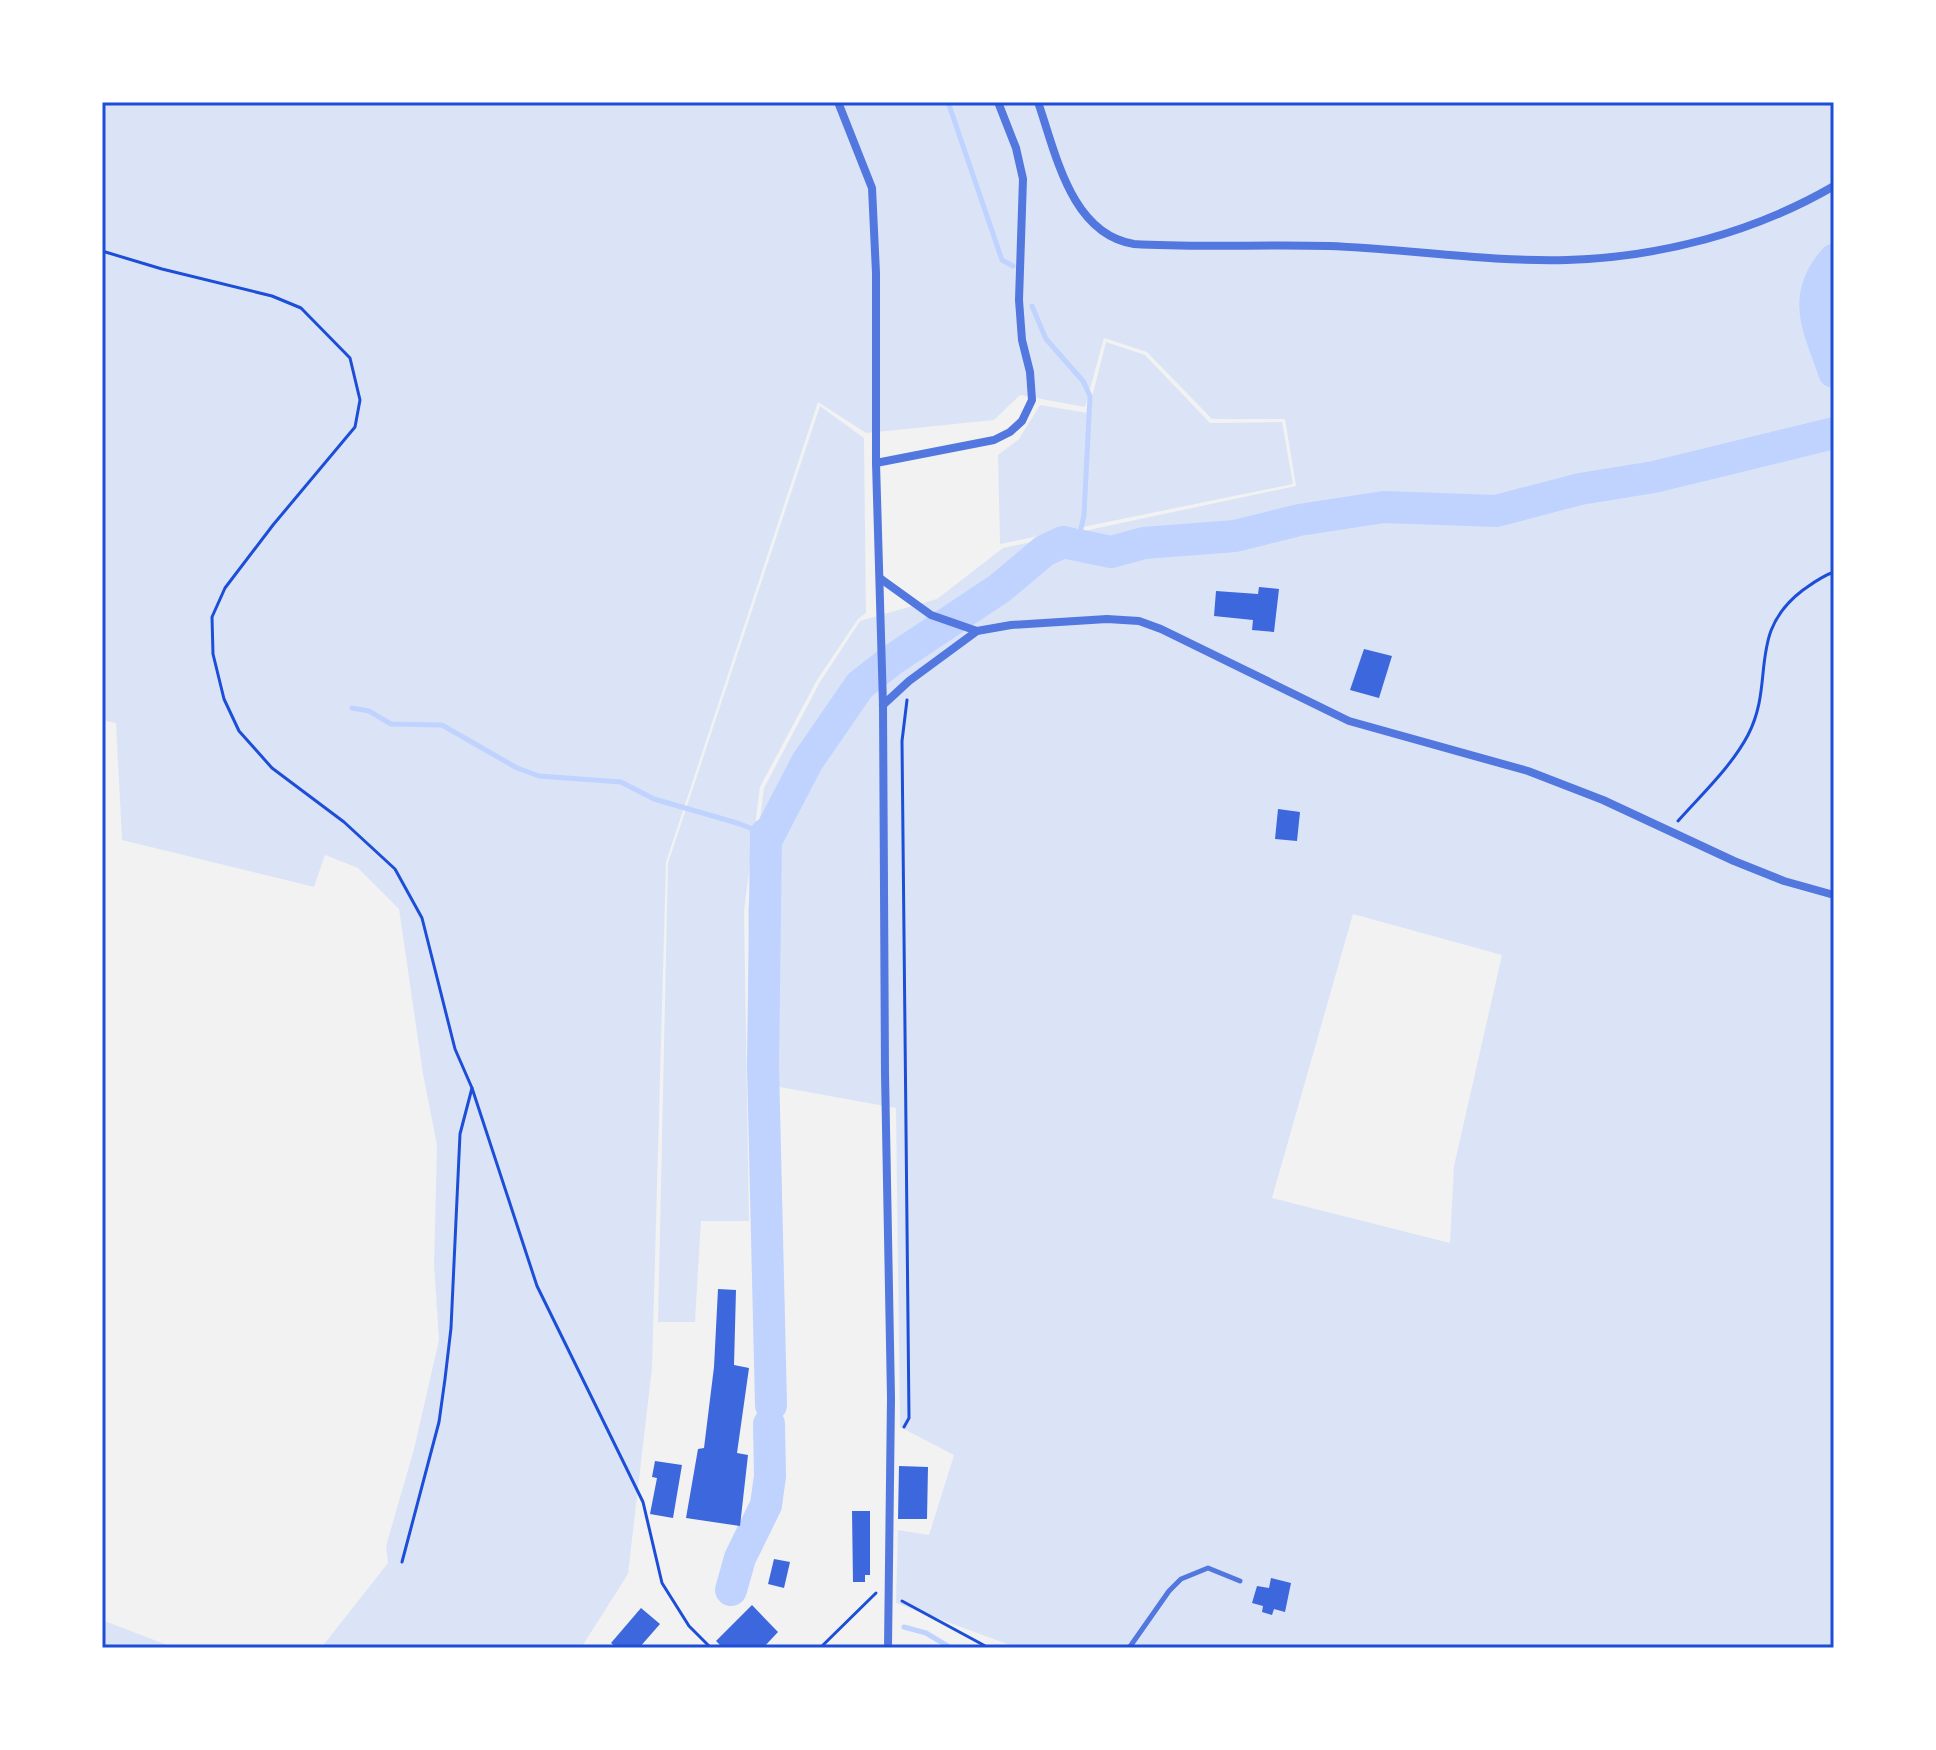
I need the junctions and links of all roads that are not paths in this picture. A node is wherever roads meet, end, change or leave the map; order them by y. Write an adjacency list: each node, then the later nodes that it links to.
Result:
1 (838, 102): 5 (street)
2 (998, 102): 5 (street)
3 (1038, 102): 4 (street)
4 (1834, 186)
5 (876, 463): 6 (street)
6 (881, 579): 7 (street); 8 (street)
7 (977, 631): 8 (street); 9 (street)
8 (883, 705): 11 (street)
9 (1834, 895)
10 (1240, 1581): 12 (lane)
11 (886, 1646)
12 (1129, 1648)

